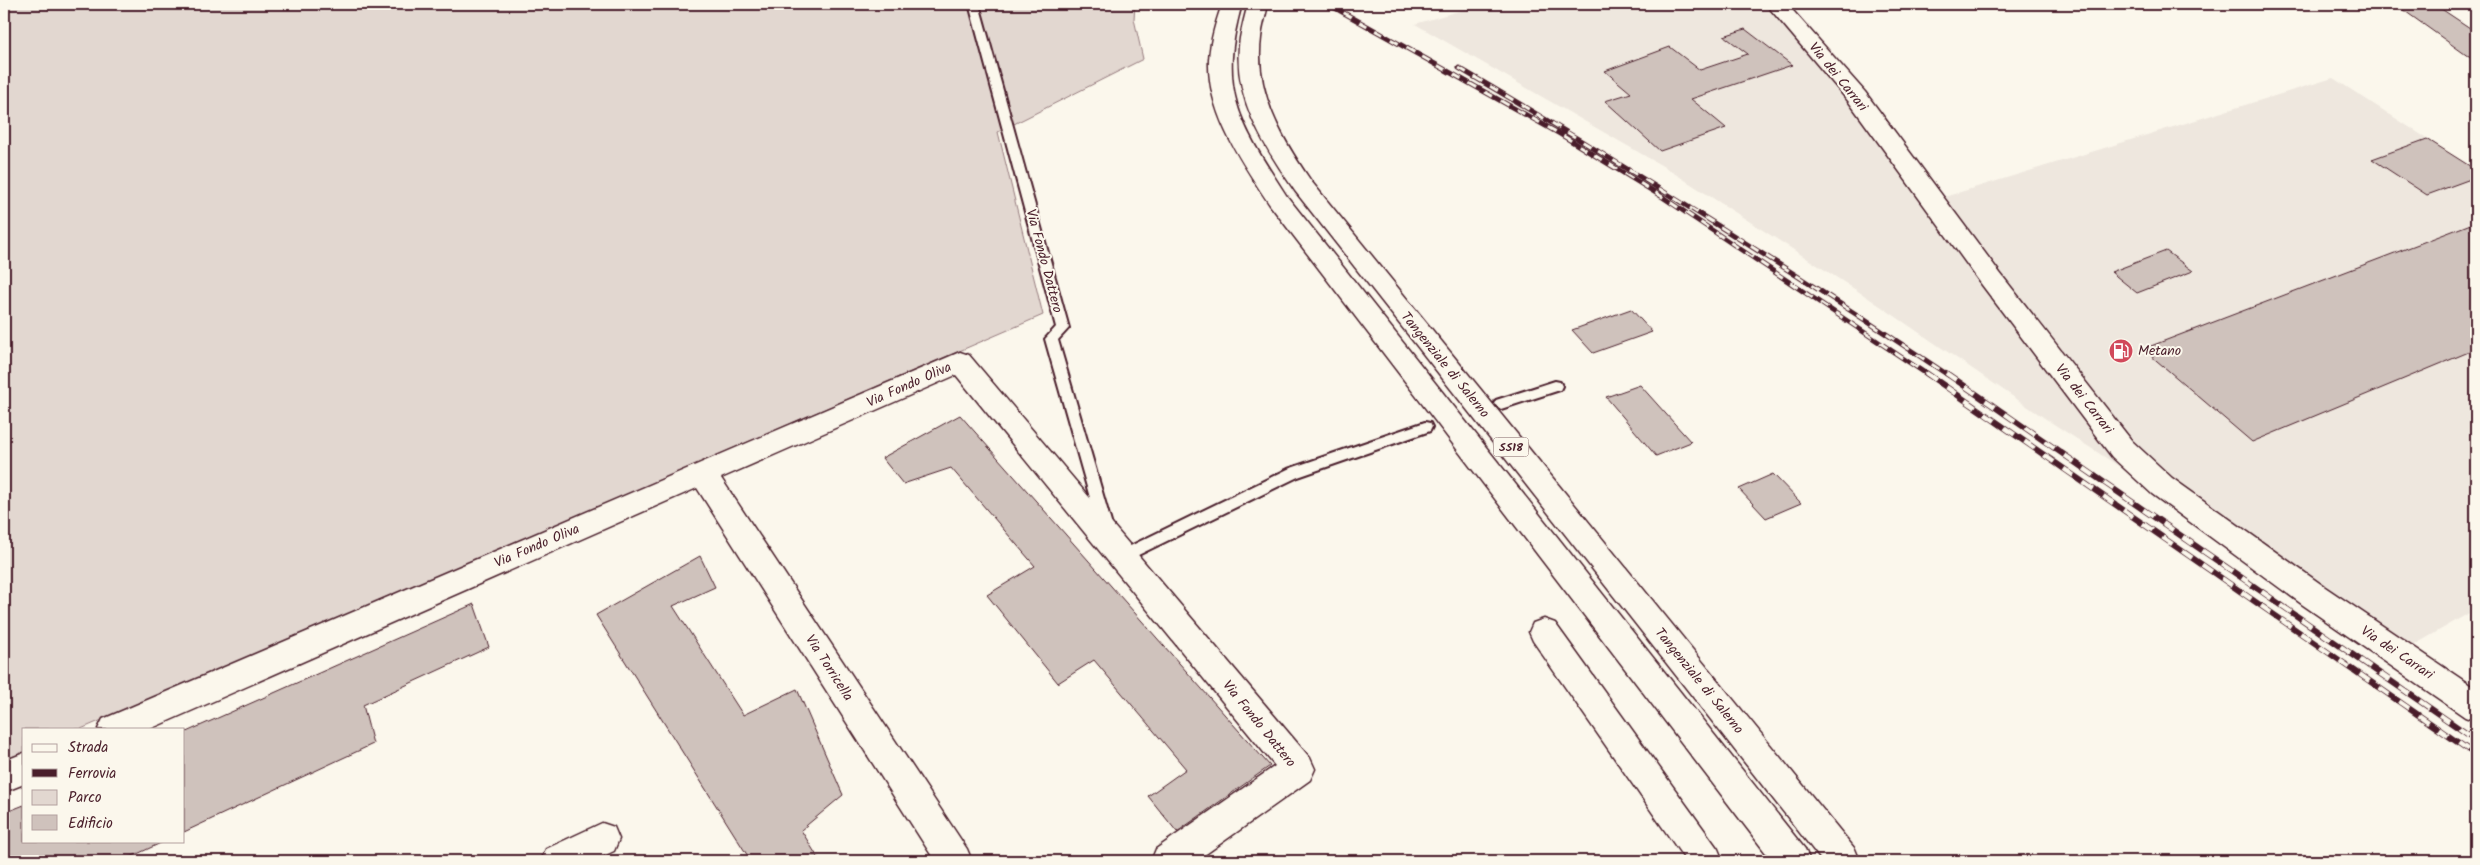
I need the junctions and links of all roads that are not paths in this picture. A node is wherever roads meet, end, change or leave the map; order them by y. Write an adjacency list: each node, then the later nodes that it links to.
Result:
1 (974, 4): 10 (lane, Via Fondo Dattero)
2 (1232, 4): 21 (main road, SS18)
3 (1258, 4): 22 (main road, Tangenziale di Salerno / SS18)
4 (1776, 4): 12 (main road, Via dei Carrari)
5 (960, 362): 9 (main road, Via Fondo Oliva); 10 (main road, Via Fondo Dattero)
6 (1555, 386): 7 (lane)
7 (1501, 404)
8 (1425, 426): 10 (lane)
9 (703, 474): 13 (main road, Via Fondo Oliva); 18 (main road, Via Torricella)
10 (1115, 549): 19 (main road, Via Fondo Dattero)
11 (1544, 632): 20 (main road)
12 (2476, 707)
13 (116, 728)
14 (22, 769): 15 (main road)
15 (4, 777)
16 (602, 839): 17 (main road)
17 (558, 861)
18 (955, 861)
19 (1168, 861)
20 (1706, 861)
21 (1793, 861)
22 (1843, 861)

